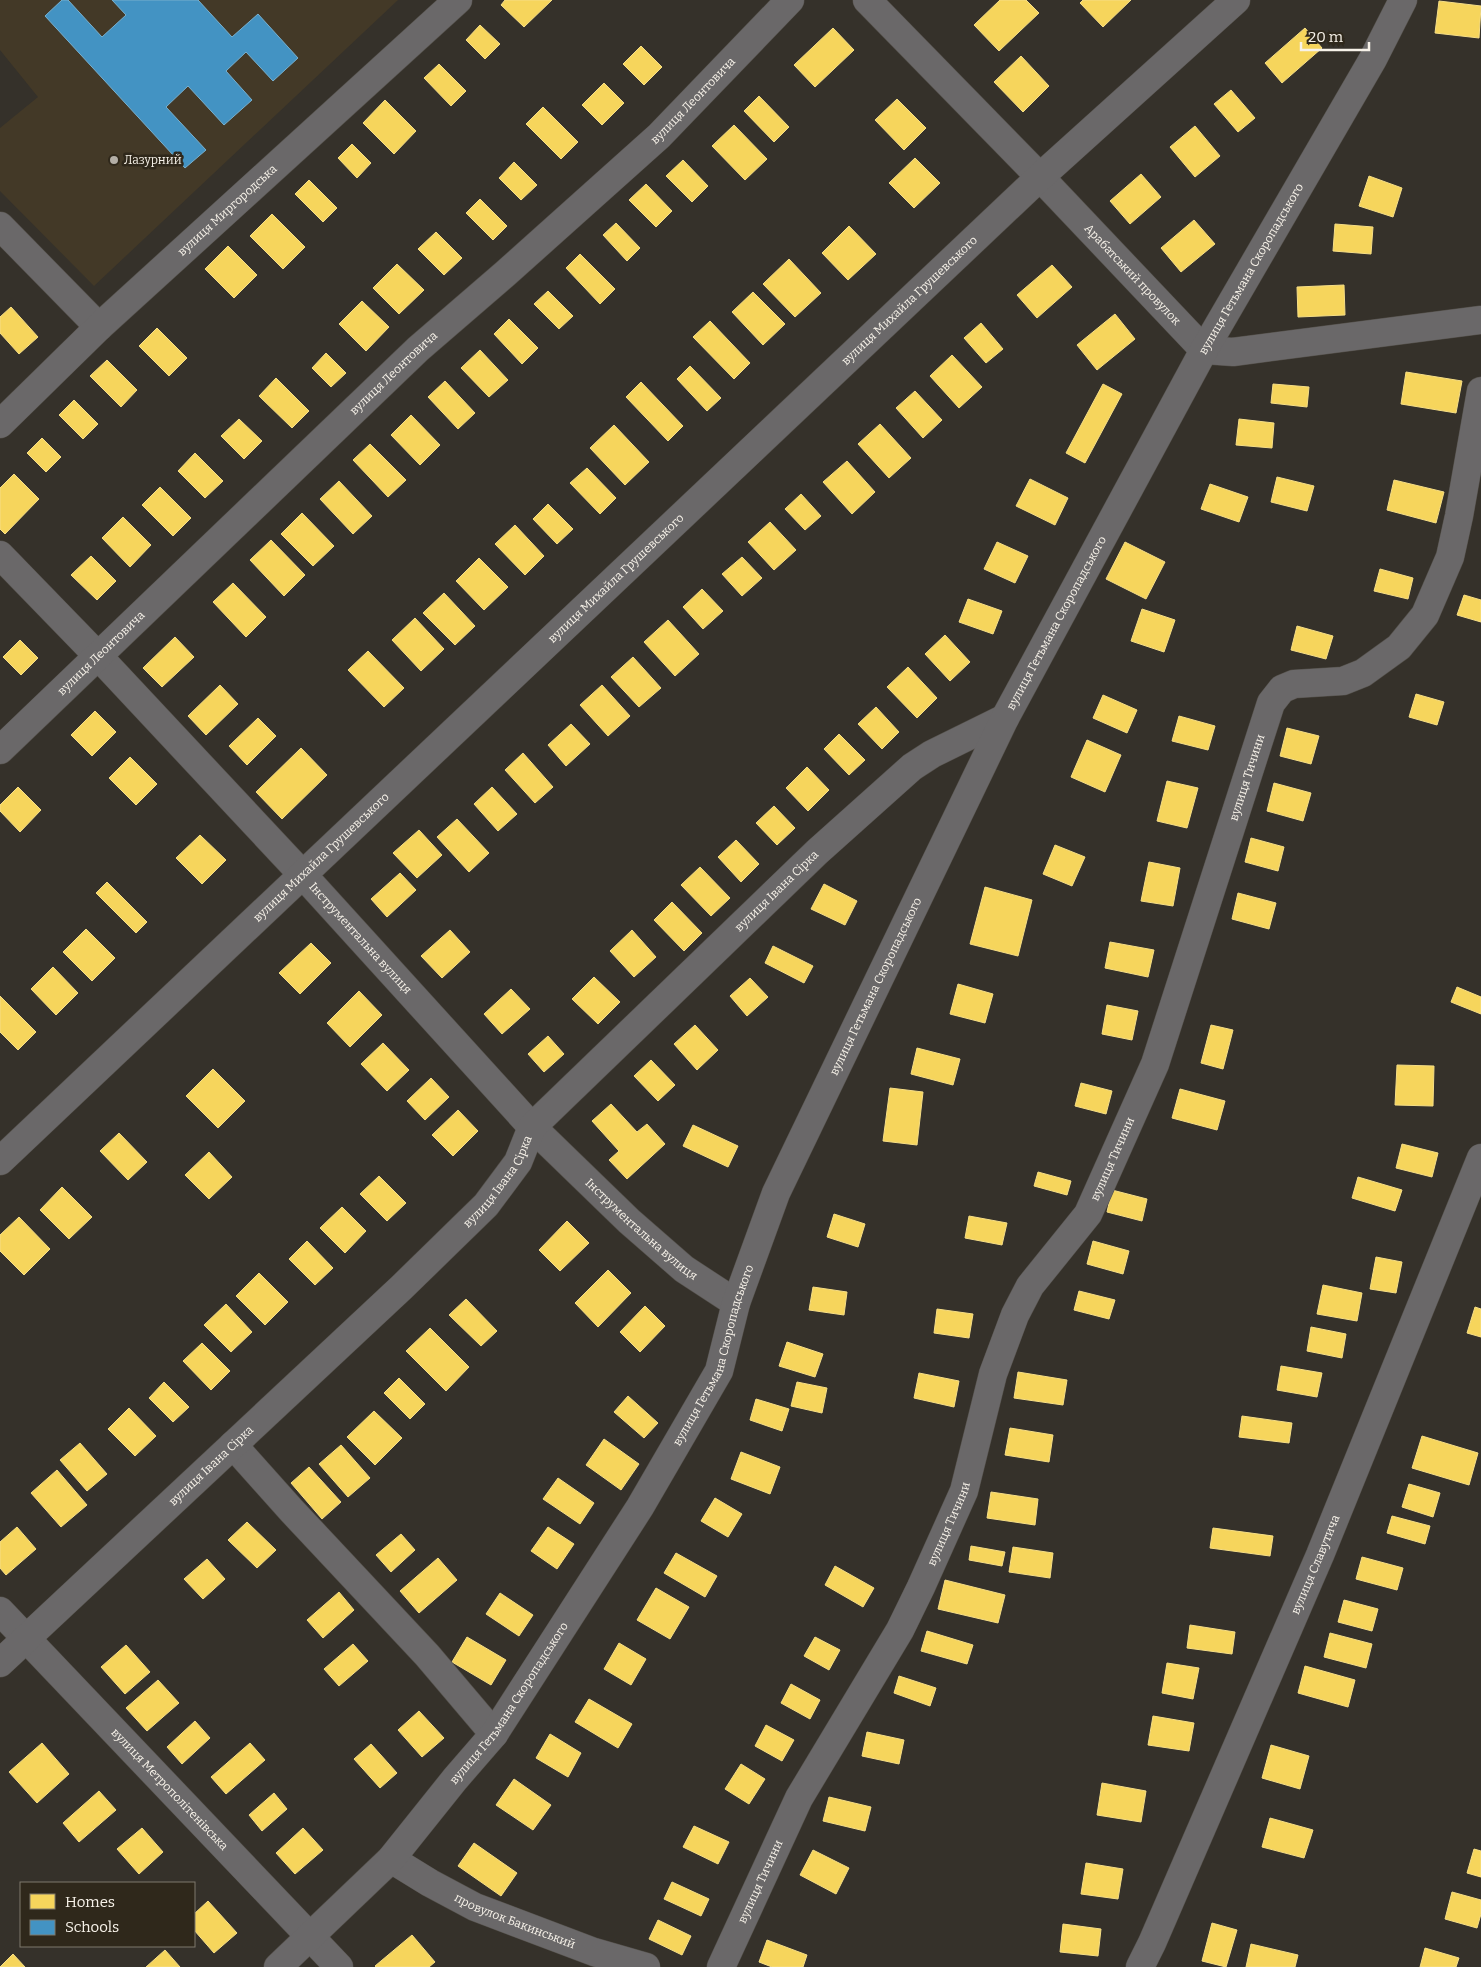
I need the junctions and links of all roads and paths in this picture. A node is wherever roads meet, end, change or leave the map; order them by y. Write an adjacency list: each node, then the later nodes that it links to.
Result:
1 (458, 0): 9 (street, вулиця Миргородська)
2 (790, 0): 14 (street, вулиця Леонтовича)
3 (867, 0): 6 (street, Арабатський провулок)
4 (1236, 0): 6 (street, вулиця Михайла Грушевського)
5 (1403, 0): 10 (street, вулиця Гетьмана Скоропадського)
6 (1040, 177): 10 (street, Арабатський провулок); 17 (street, вулиця Михайла Грушевського)
7 (0, 226): 9 (street)
8 (1481, 320): 10 (street)
9 (99, 327): 12 (street, вулиця Миргородська)
10 (1204, 350): 15 (street, вулиця Гетьмана Скоропадського)
11 (1481, 390): 32 (street, вулиця Тичини)
12 (0, 424)
13 (0, 555): 14 (street, Інструментальна вулиця)
14 (98, 657): 16 (street, вулиця Леонтовича); 17 (street, Інструментальна вулиця)
15 (1005, 718): 18 (street, вулиця Івана Сірка); 21 (street, вулиця Гетьмана Скоропадського)
16 (0, 750)
17 (302, 874): 18 (street, Інструментальна вулиця); 20 (street, вулиця Михайла Грушевського)
18 (532, 1127): 21 (street, Інструментальна вулиця); 22 (street, вулиця Івана Сірка)
19 (1481, 1158): 33 (street, вулиця Славутича)
20 (0, 1161)
21 (736, 1303): 26 (street, вулиця Гетьмана Скоропадського)
22 (233, 1445): 24 (street, вулиця Івана Сірка); 26 (street)
23 (0, 1611): 24 (street, вулиця Метрополітенівська)
24 (26, 1639): 25 (street, вулиця Івана Сірка); 28 (street, вулиця Метрополітенівська)
25 (0, 1663)
26 (494, 1734): 27 (street, вулиця Гетьмана Скоропадського)
27 (391, 1859): 28 (street, вулиця Гетьмана Скоропадського); 31 (street, провулок Бакинський)
28 (310, 1937): 29 (street, вулиця Гетьмана Скоропадського); 30 (street, вулиця Метрополітенівська)
29 (278, 1967)
30 (339, 1967)
31 (646, 1967)
32 (721, 1967)
33 (1140, 1967)

